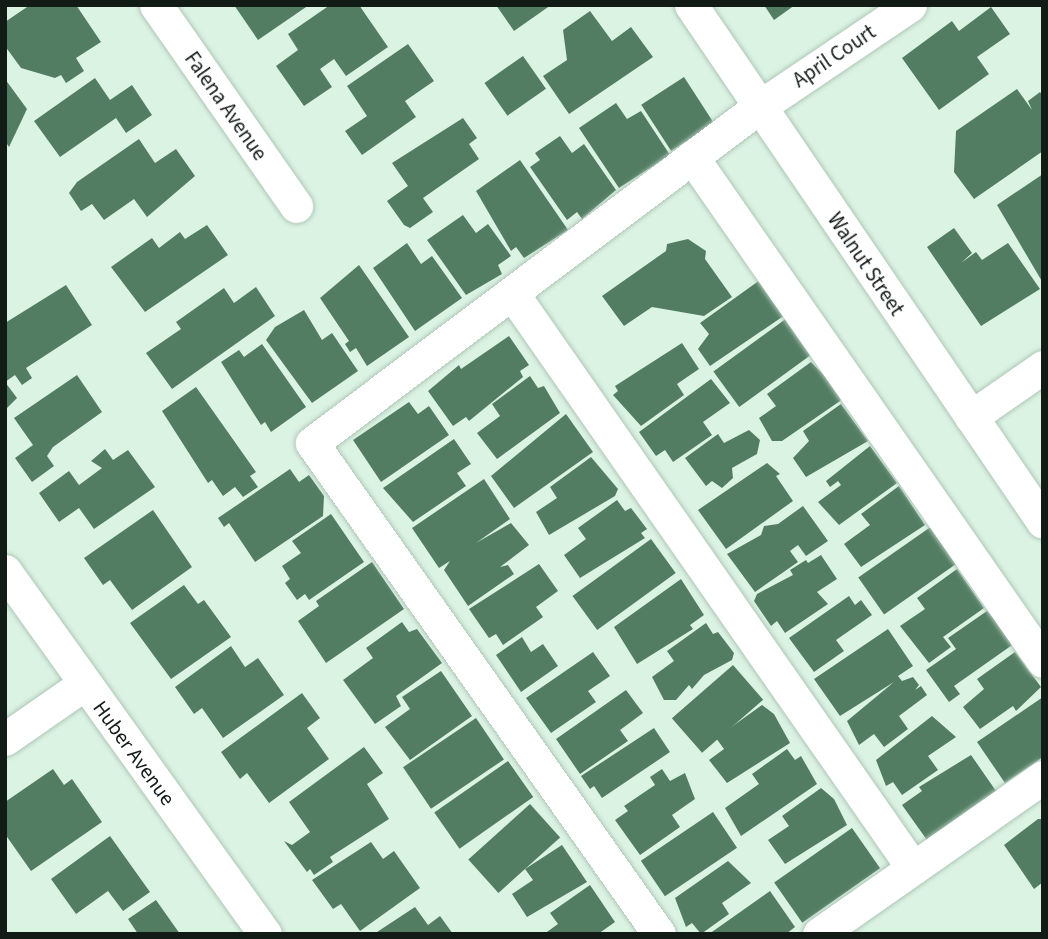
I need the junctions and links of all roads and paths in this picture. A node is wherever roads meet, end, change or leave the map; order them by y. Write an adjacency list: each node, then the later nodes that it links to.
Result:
1 (156, 5): 6 (street, Falena Avenue)
2 (691, 5): 4 (street, Walnut Street)
3 (910, 5): 4 (street, April Court)
4 (759, 107): 5 (street, April Court); 9 (street, Walnut Street)
5 (692, 157): 7 (street, April Court); 12 (street)
6 (296, 206)
7 (512, 293): 16 (street); 18 (street, April Court)
8 (1043, 367): 9 (street)
9 (971, 417): 10 (street, Walnut Street)
10 (1043, 522)
11 (5, 571): 13 (street, Huber Avenue)
12 (1043, 661)
13 (84, 684): 14 (street); 17 (street, Huber Avenue)
14 (5, 739)
15 (1043, 777): 16 (street)
16 (913, 868): 19 (street)
17 (265, 934)
18 (659, 934)
19 (819, 934)

